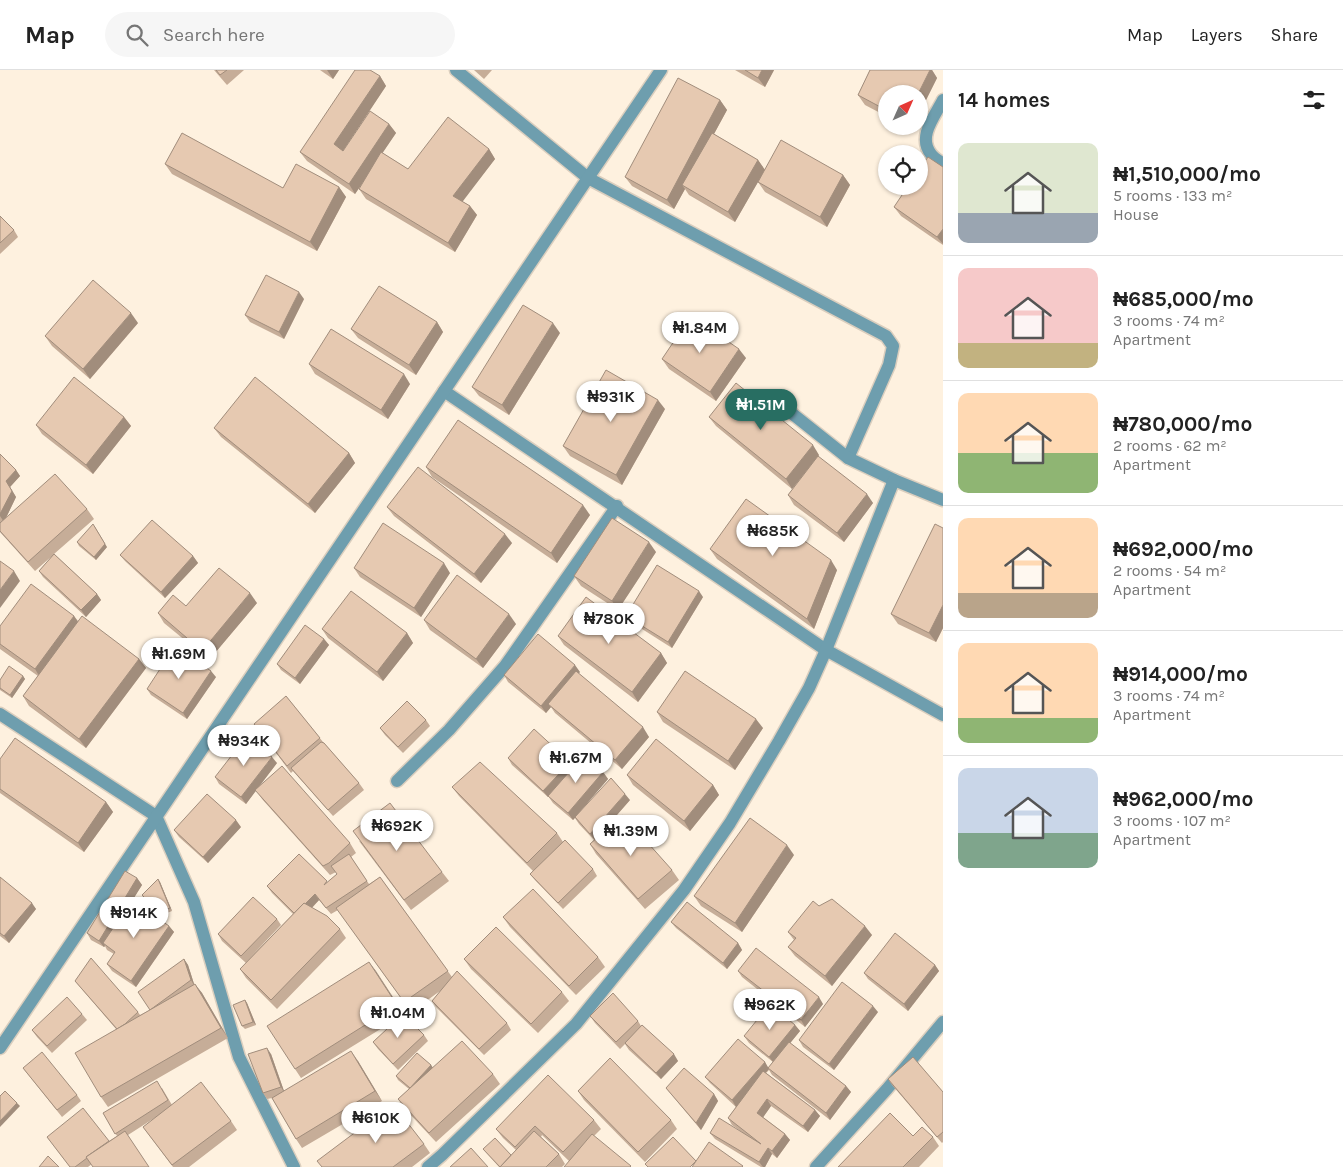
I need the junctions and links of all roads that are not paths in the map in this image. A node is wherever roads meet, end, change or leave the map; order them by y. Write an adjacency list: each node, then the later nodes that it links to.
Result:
1 (456, 70): 5 (street)
2 (661, 70): 5 (street)
3 (943, 100): 4 (street)
4 (943, 164)
5 (588, 178): 6 (street); 8 (street)
6 (444, 390): 11 (street); 16 (street)
7 (775, 400): 8 (street)
8 (848, 458): 9 (street)
9 (894, 480): 10 (street); 12 (street)
10 (943, 500)
11 (616, 506): 12 (street); 15 (street)
12 (826, 650): 14 (street); 20 (street)
13 (0, 714): 16 (street)
14 (943, 715)
15 (397, 781)
16 (156, 816): 18 (street); 19 (street)
17 (943, 1022): 21 (street)
18 (0, 1048)
19 (294, 1167)
20 (428, 1167)
21 (816, 1167)

